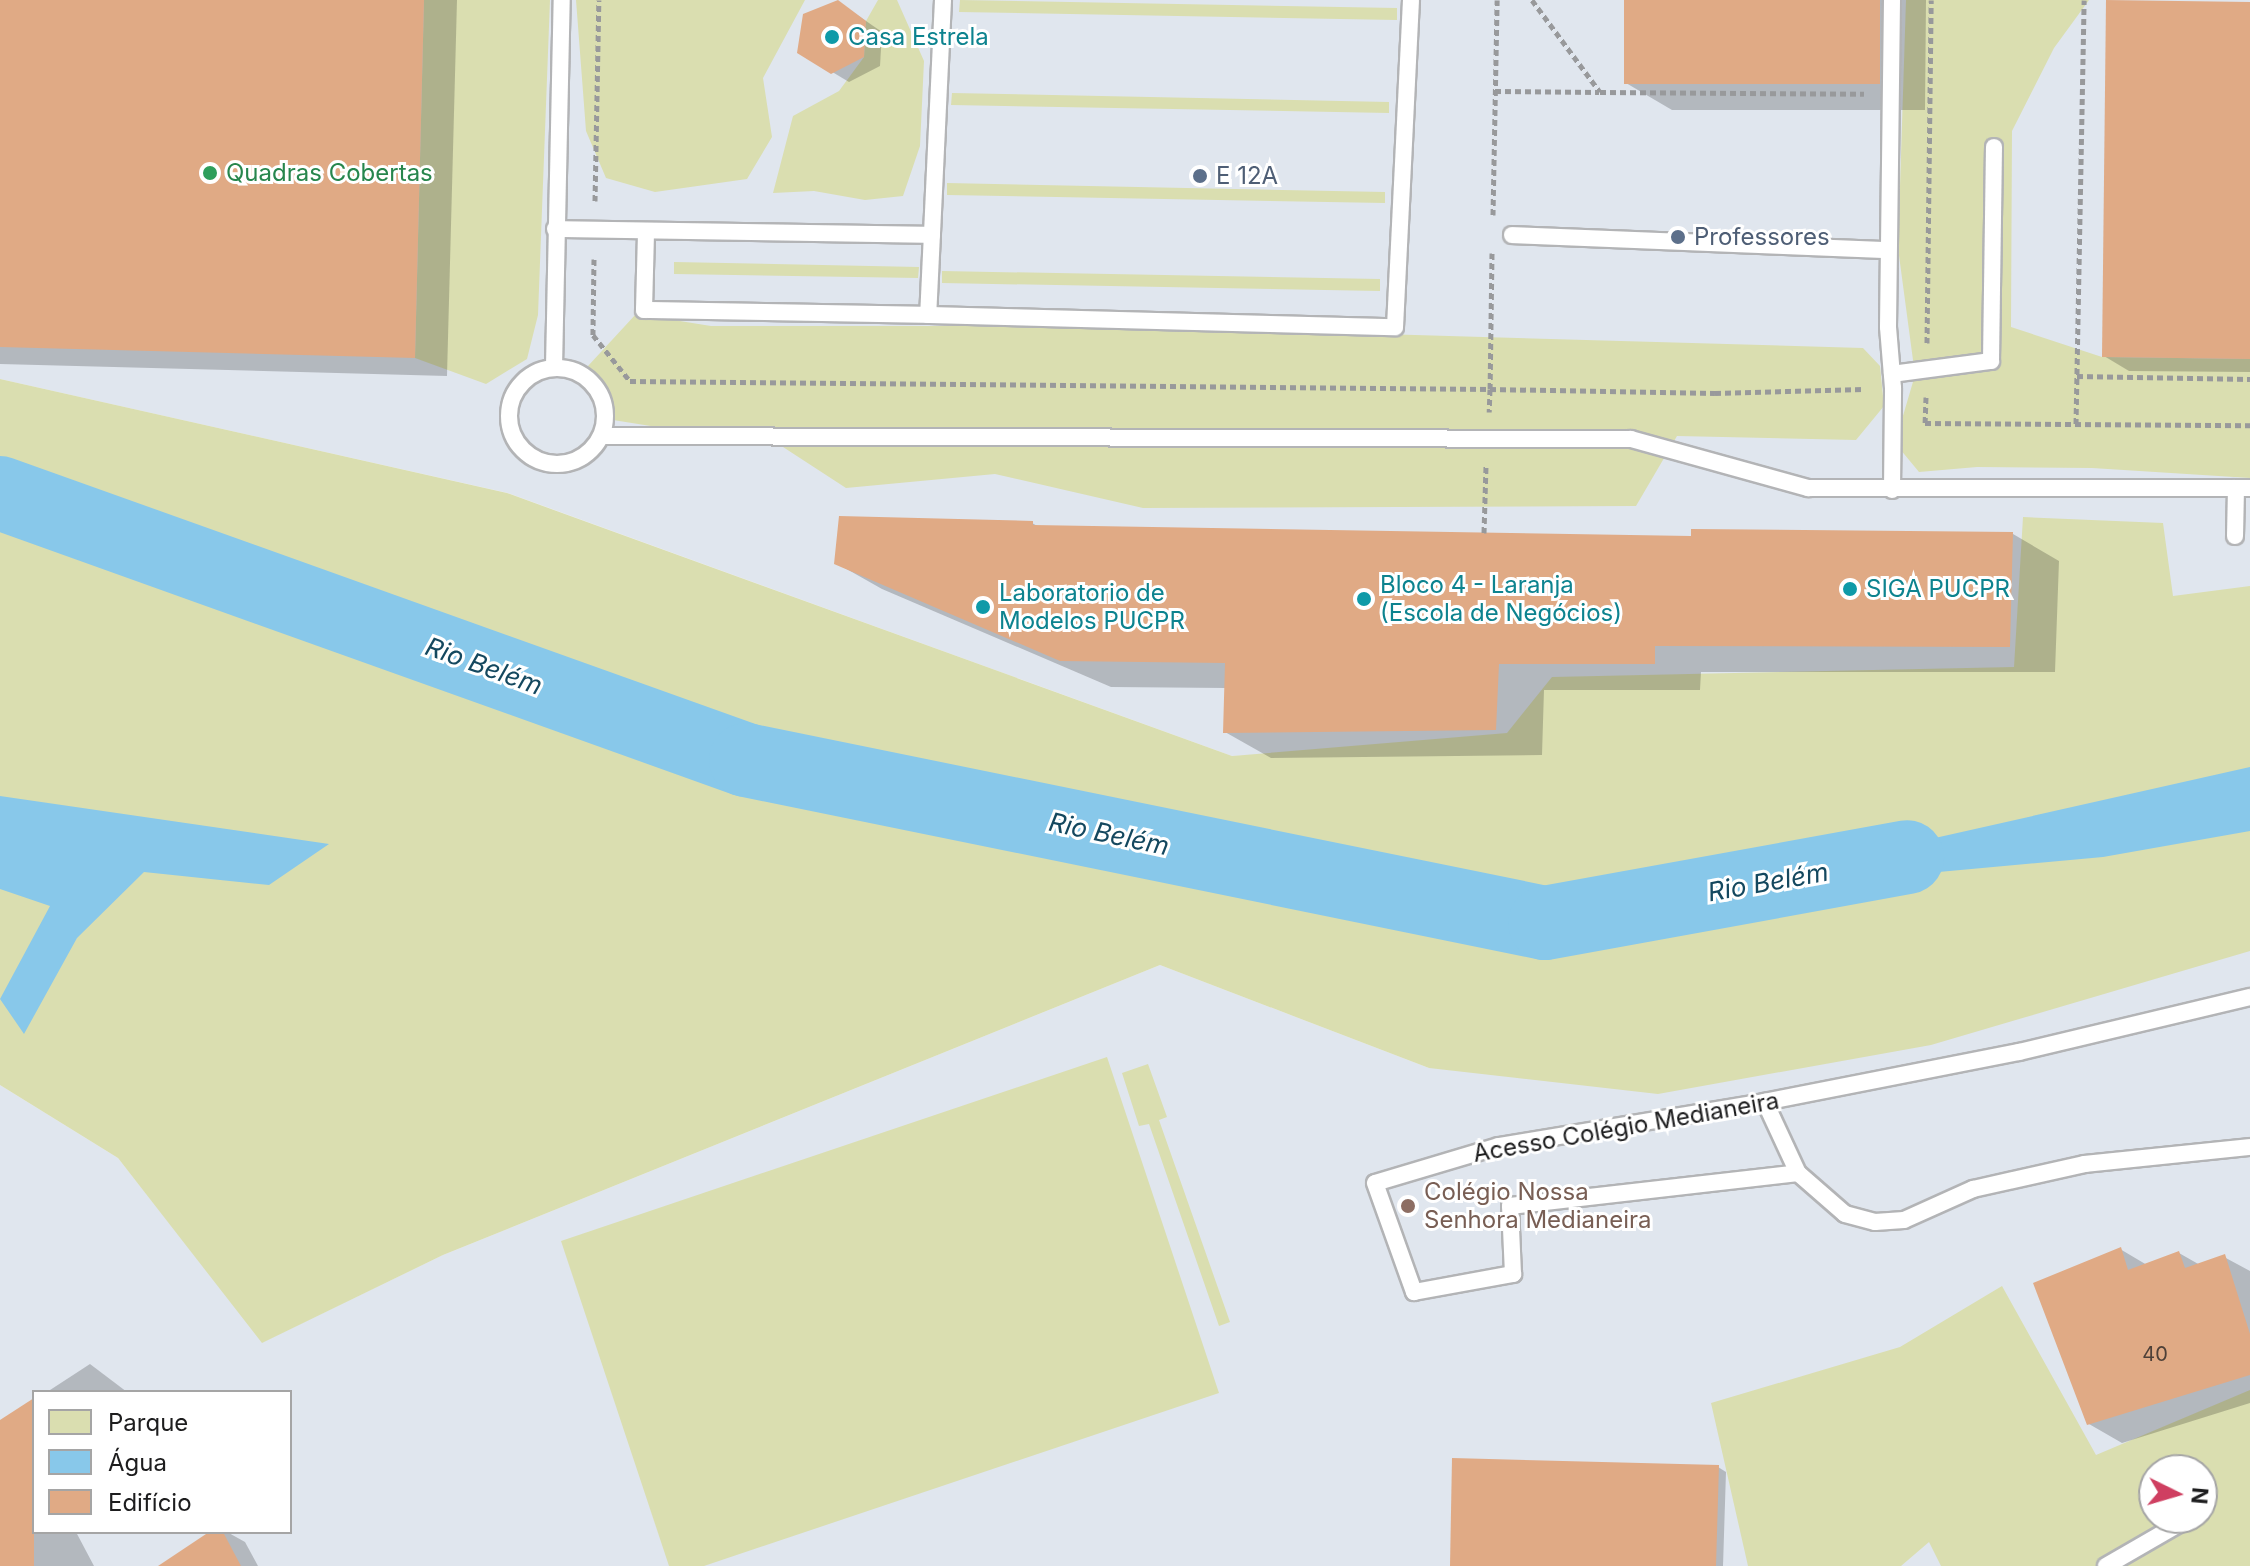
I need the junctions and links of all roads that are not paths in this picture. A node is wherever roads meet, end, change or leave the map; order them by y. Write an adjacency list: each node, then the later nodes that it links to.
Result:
1 (562, 0): 6 (lane)
2 (943, 0): 8 (lane)
3 (1411, 0): 11 (lane)
4 (1892, 0): 10 (lane)
5 (1994, 147): 13 (lane)
6 (555, 229): 7 (lane); 12 (lane)
7 (646, 233): 8 (lane); 11 (lane)
8 (932, 235): 11 (lane)
9 (1512, 235): 10 (lane)
10 (1888, 250): 13 (lane)
11 (928, 315)
12 (554, 367): 14 (lane); 14 (lane)
13 (1892, 381): 16 (lane)
14 (602, 436): 16 (lane)
15 (2243, 488): 16 (lane); 17 (lane)
16 (1892, 490)
17 (2235, 536)
18 (2250, 997): 19 (lane, Acesso Colégio Medianeira)
19 (1765, 1102): 21 (lane); 21 (lane, Acesso Colégio Medianeira)
20 (2250, 1147): 21 (lane)
21 (1798, 1173)
22 (2161, 1534): 23 (lane)
23 (2106, 1566)

